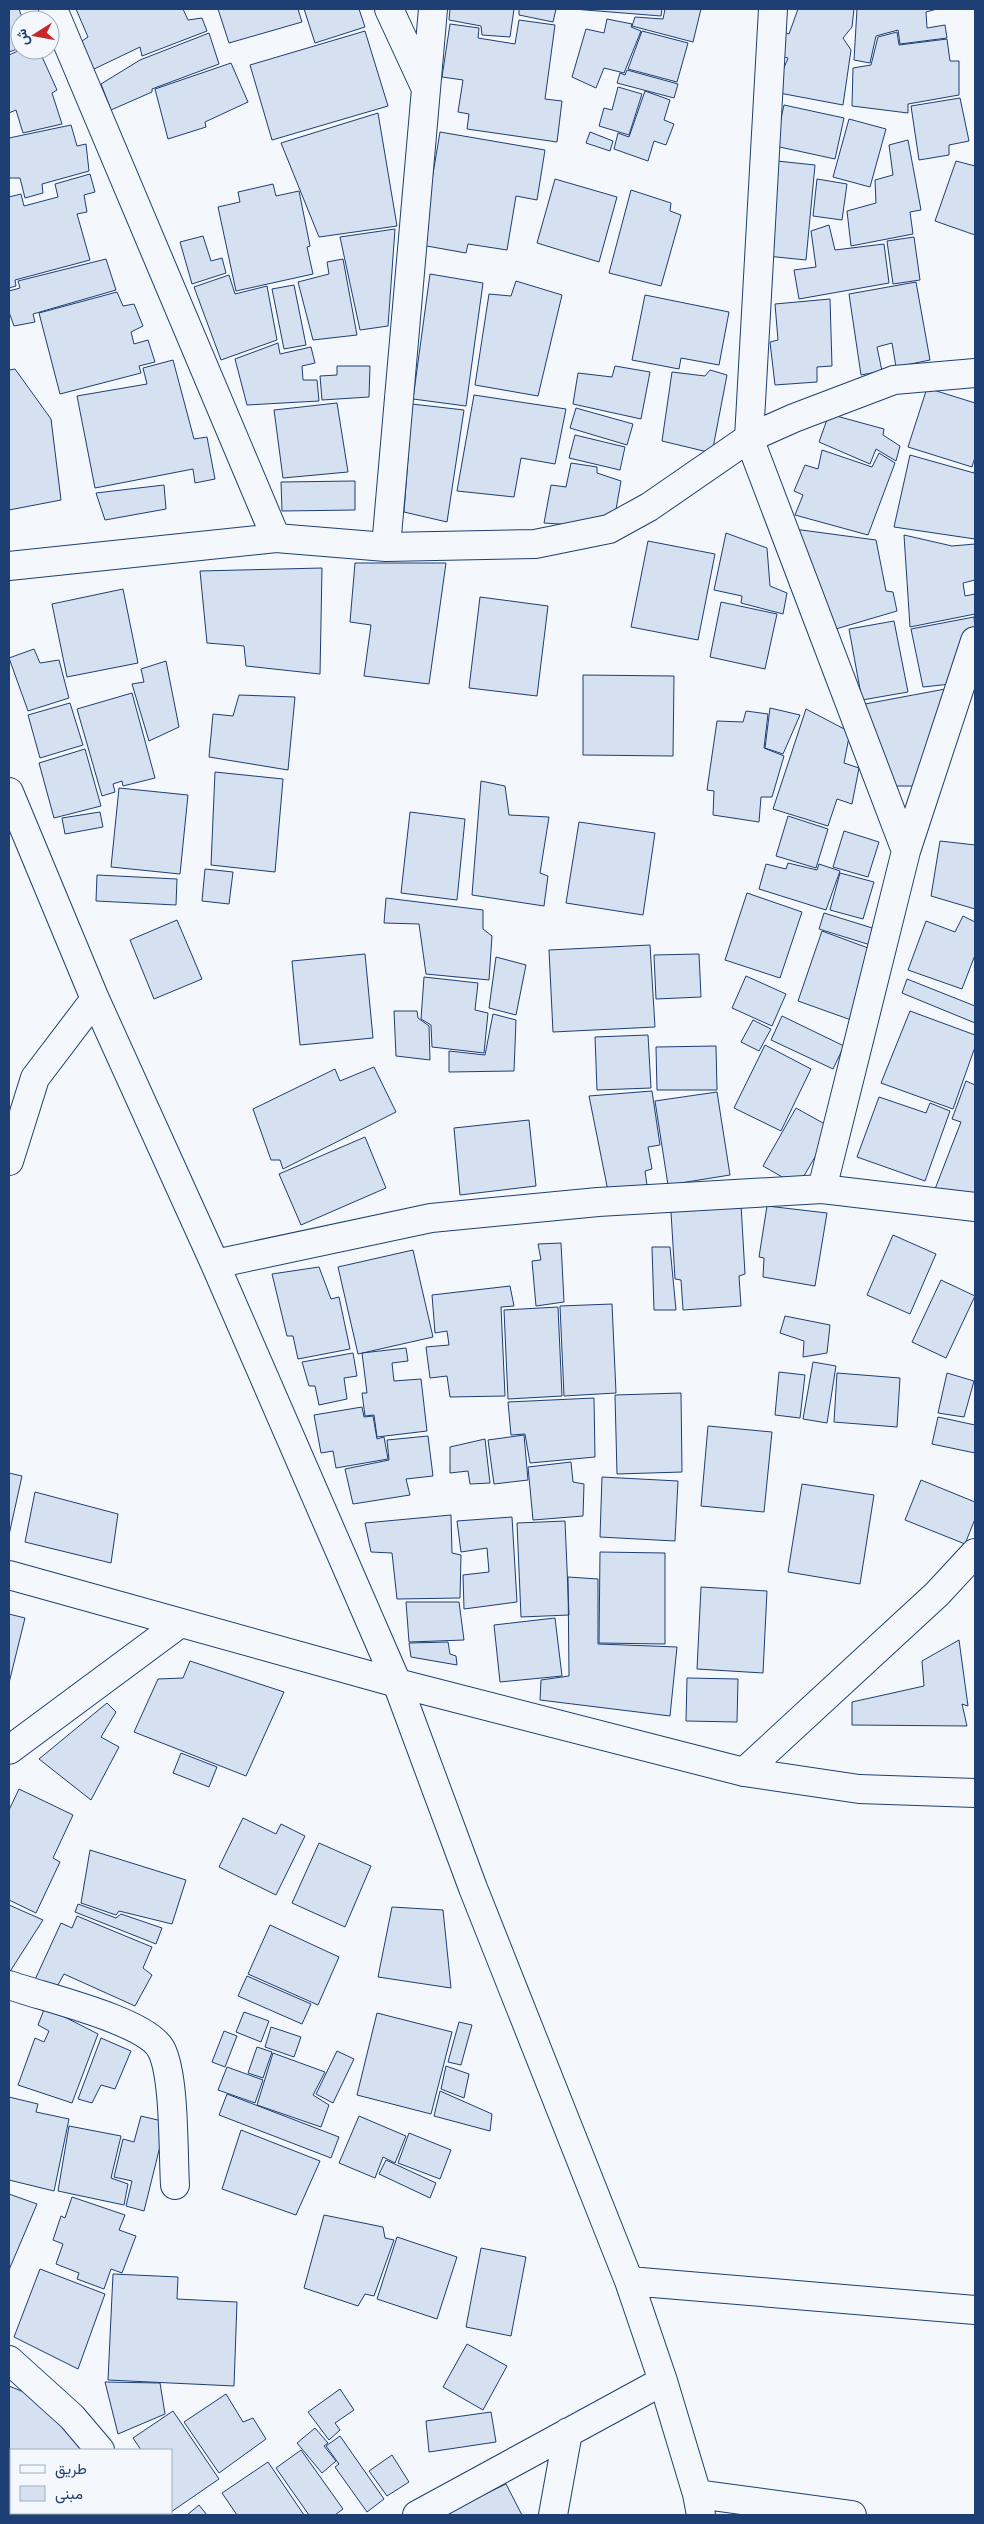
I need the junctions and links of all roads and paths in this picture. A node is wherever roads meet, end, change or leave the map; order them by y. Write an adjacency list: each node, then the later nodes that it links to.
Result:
1 (53, 9): 8 (street)
2 (389, 9): 5 (street)
3 (433, 9): 5 (street)
4 (773, 9): 7 (street)
5 (426, 91): 9 (street)
6 (975, 373): 7 (street)
7 (749, 438): 9 (street); 13 (street)
8 (276, 538): 9 (street); 10 (street)
9 (386, 547)
10 (9, 566)
11 (975, 641): 13 (street)
12 (9, 792): 14 (street)
13 (906, 851): 16 (street)
14 (95, 999): 15 (street); 18 (street)
15 (9, 1161)
16 (822, 1189): 17 (street); 18 (street)
17 (975, 1207)
18 (215, 1264): 22 (street)
19 (975, 1553): 24 (street)
20 (9, 1576): 21 (street)
21 (179, 1624): 22 (street); 23 (street)
22 (398, 1683): 24 (street); 28 (street)
23 (9, 1750)
24 (744, 1772): 25 (street)
25 (975, 1794)
26 (9, 1985): 27 (street)
27 (175, 2185)
28 (629, 2281): 29 (street); 31 (street)
29 (975, 2310)
30 (9, 2360): 33 (street)
31 (663, 2381): 32 (street); 34 (street)
32 (568, 2432): 35 (street); 36 (street)
33 (99, 2449)
34 (699, 2505): 37 (street)
35 (417, 2515)
36 (553, 2515)
37 (852, 2515)

